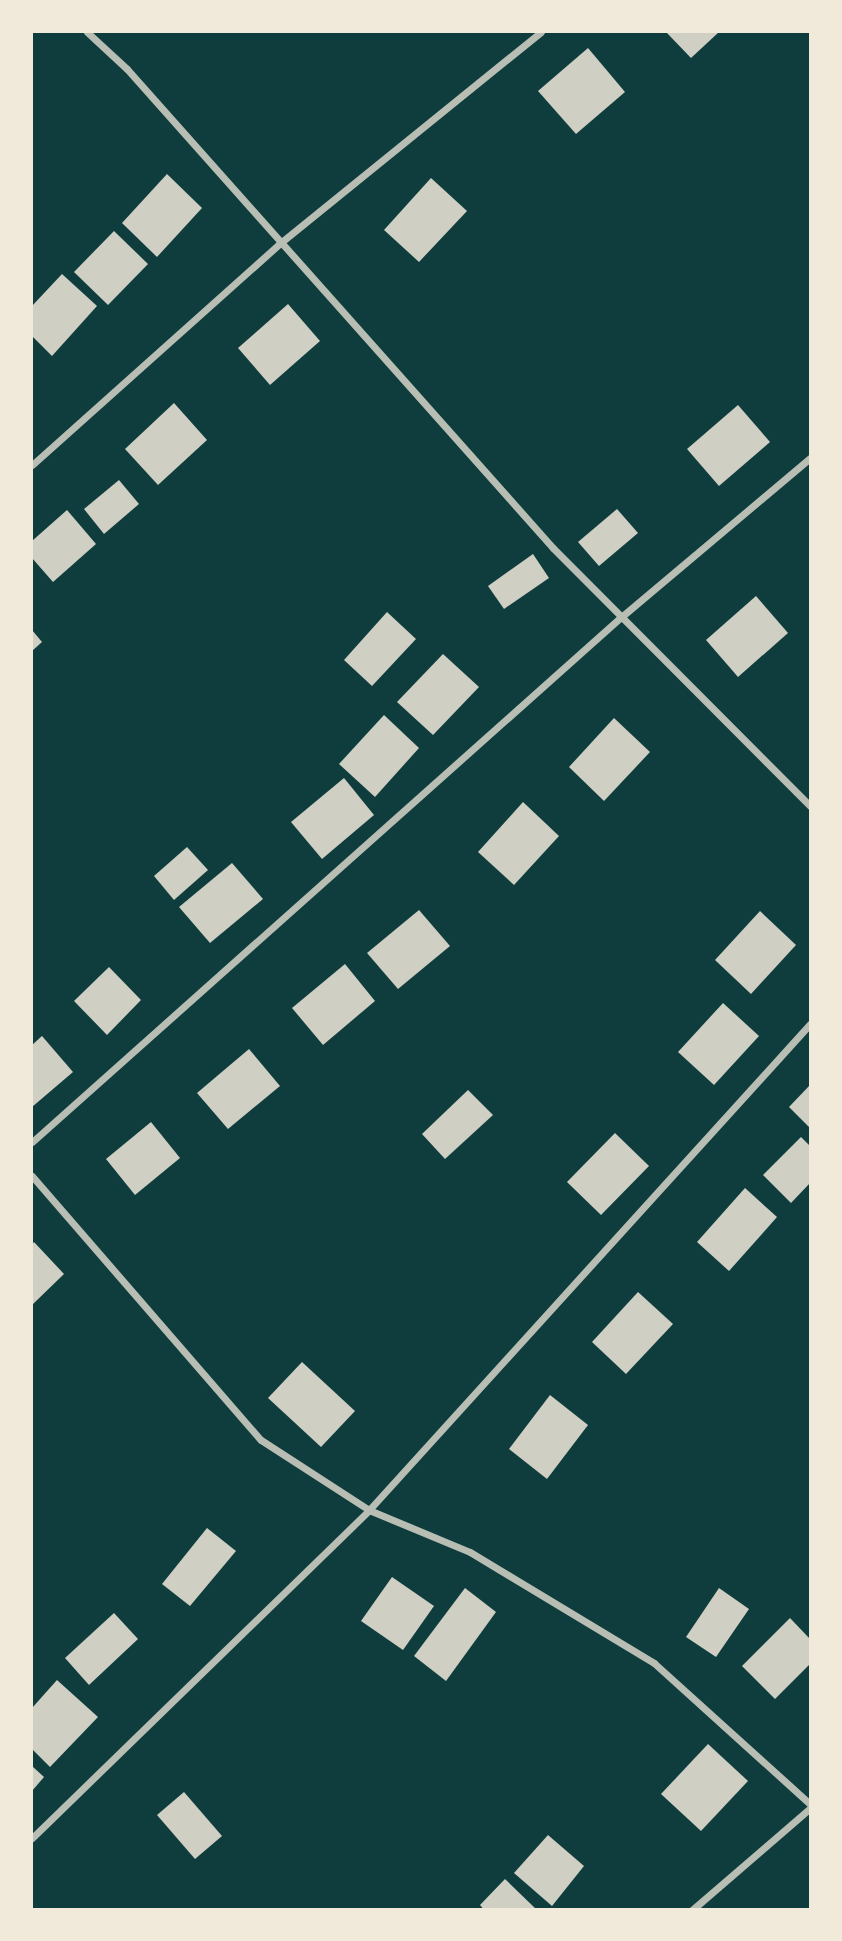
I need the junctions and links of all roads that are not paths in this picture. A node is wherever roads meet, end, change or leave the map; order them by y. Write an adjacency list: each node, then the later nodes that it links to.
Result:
1 (87, 32): 3 (street)
2 (541, 32): 3 (street)
3 (279, 244): 5 (street); 6 (street)
4 (810, 458): 6 (street)
5 (32, 465)
6 (620, 618): 7 (street); 9 (street)
7 (810, 806)
8 (810, 1024): 11 (street)
9 (32, 1142)
10 (32, 1175): 11 (street)
11 (369, 1510): 12 (street); 13 (street)
12 (810, 1806): 14 (street)
13 (32, 1838)
14 (692, 1909)

